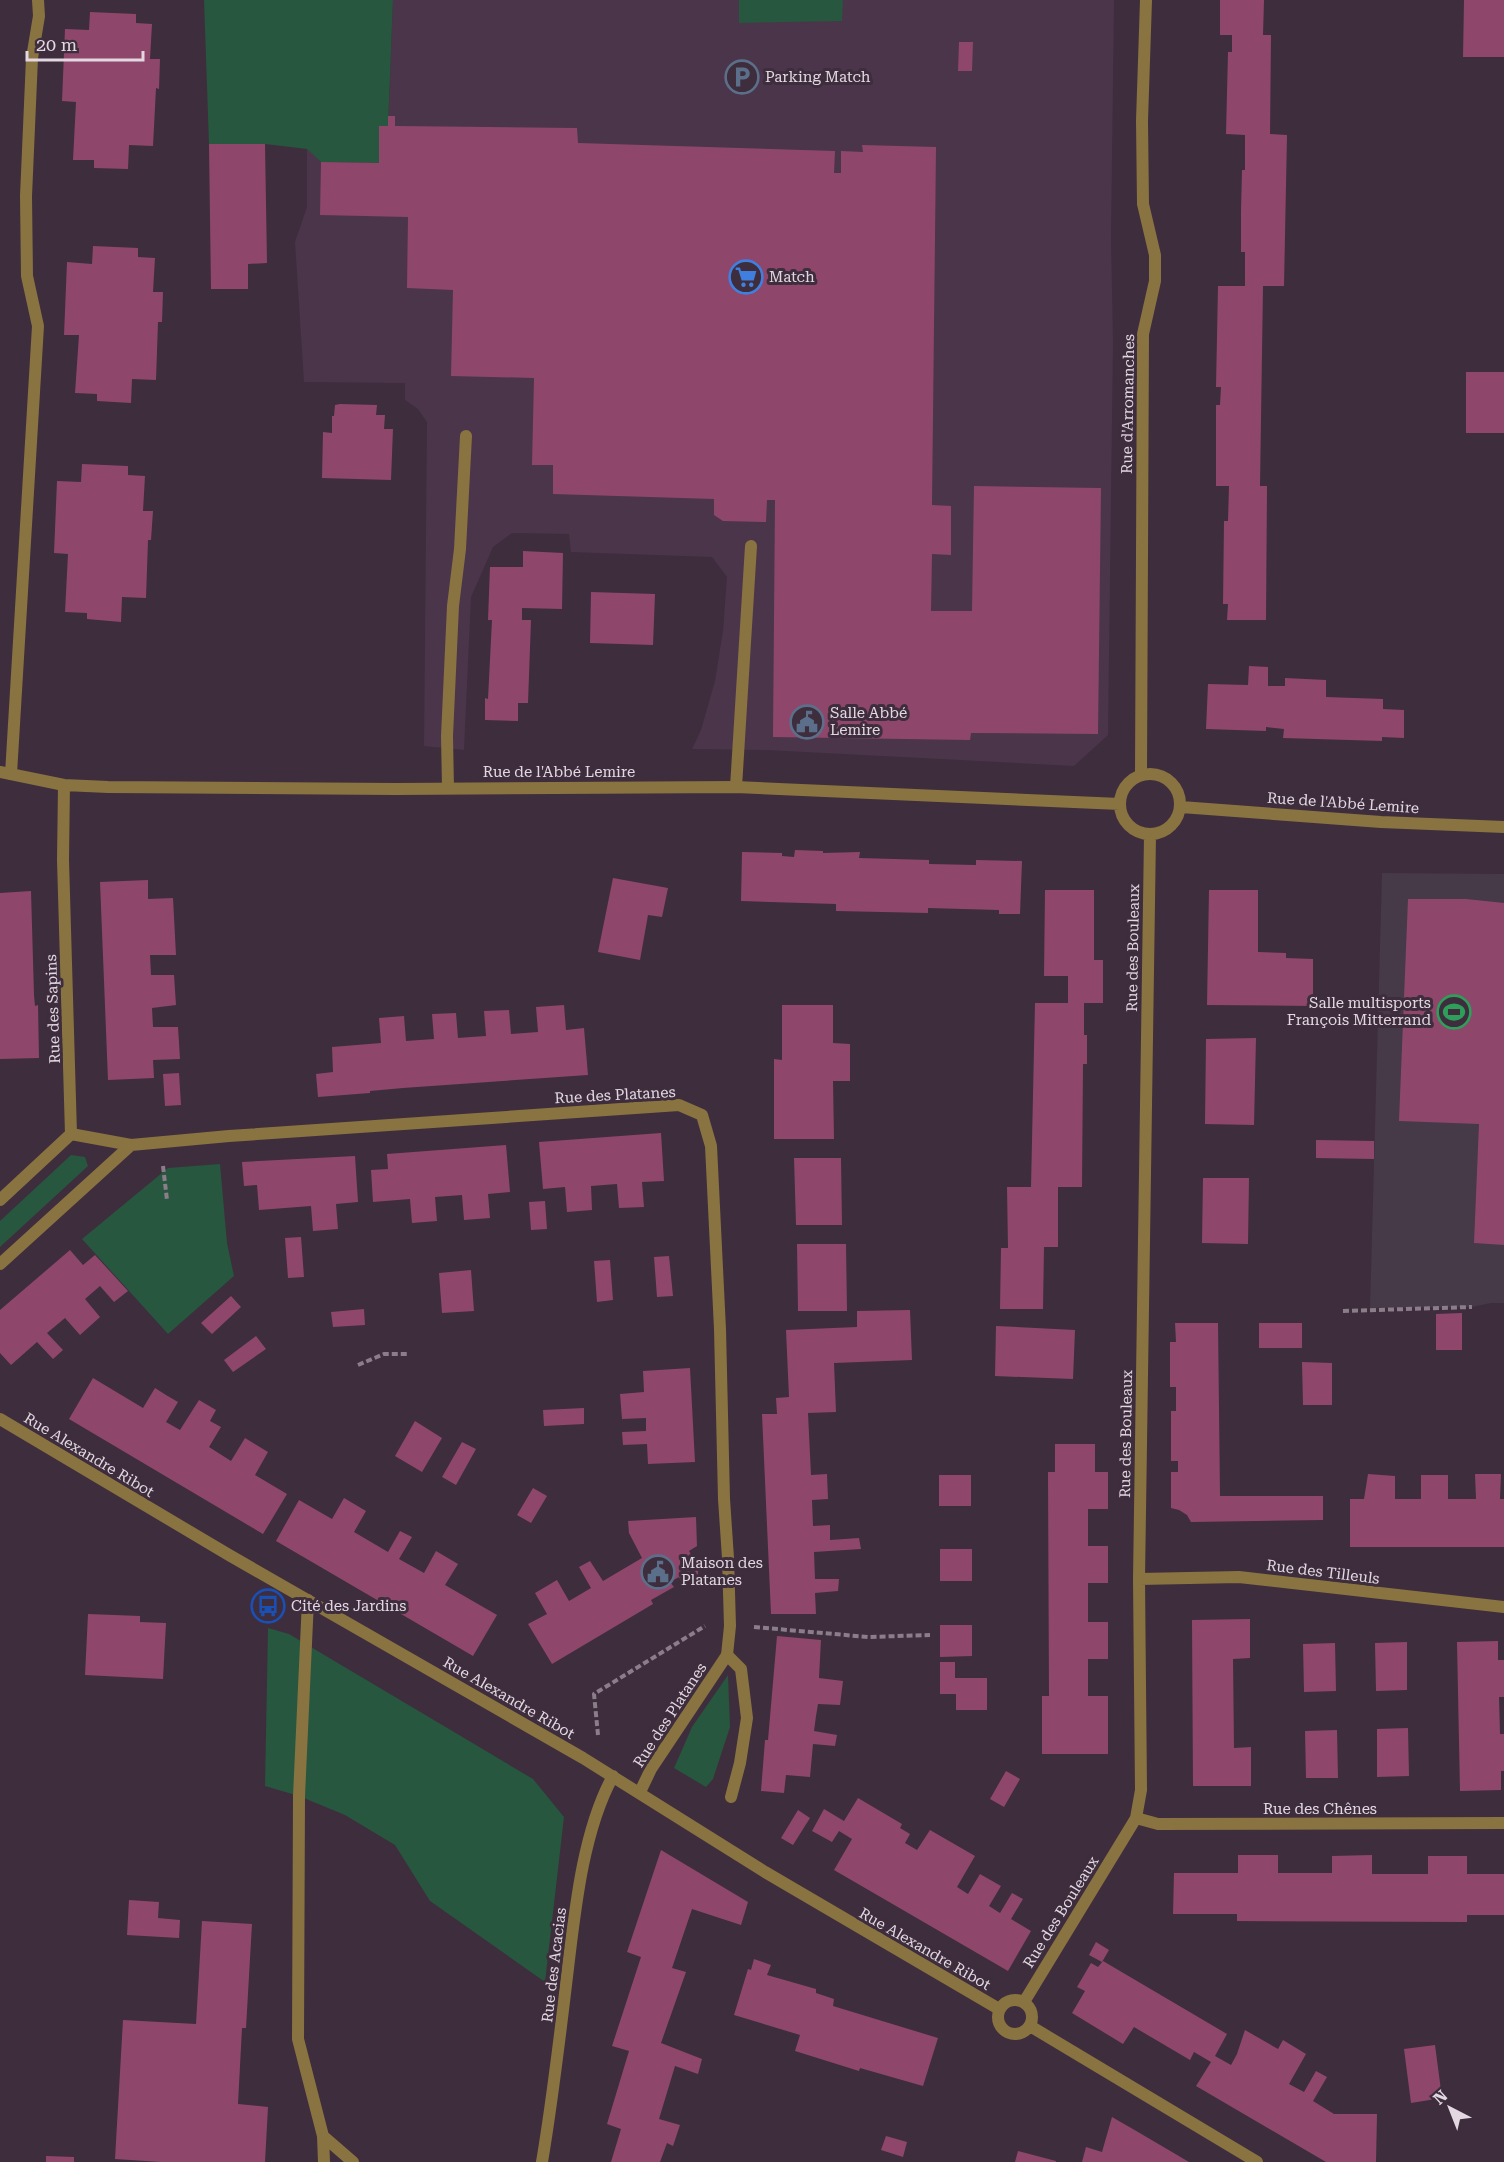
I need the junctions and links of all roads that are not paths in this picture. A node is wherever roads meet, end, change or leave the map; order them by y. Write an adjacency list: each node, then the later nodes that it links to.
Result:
1 (38, 0): 5 (street)
2 (1146, 0): 6 (street, Rue d'Arromanches)
3 (466, 436): 9 (street)
4 (751, 546): 8 (street)
5 (5, 773): 7 (street, Rue de l'Abbé Lemire)
6 (1141, 775): 10 (street); 11 (street)
7 (64, 785): 9 (street, Rue de l'Abbé Lemire); 14 (street, Rue des Sapins)
8 (736, 787): 9 (street, Rue de l'Abbé Lemire); 10 (street, Rue de l'Abbé Lemire)
9 (448, 788)
10 (1120, 804): 13 (street)
11 (1181, 807): 12 (street, Rue de l'Abbé Lemire); 13 (street)
12 (1504, 827)
13 (1150, 835): 19 (street, Rue des Bouleaux)
14 (71, 1134): 15 (street); 16 (street)
15 (131, 1145): 17 (street); 22 (street, Rue des Platanes)
16 (0, 1200)
17 (0, 1264)
18 (0, 1419): 20 (street, Rue Alexandre Ribot)
19 (1139, 1579): 21 (street, Rue des Tilleuls); 26 (street, Rue des Bouleaux)
20 (308, 1600): 23 (street, Rue Alexandre Ribot); 31 (street)
21 (1504, 1607)
22 (727, 1654): 24 (street, Rue des Platanes); 25 (street, Rue des Platanes)
23 (613, 1776): 24 (street, Rue Alexandre Ribot); 34 (street, Rue des Acacias)
24 (640, 1792): 29 (street, Rue Alexandre Ribot)
25 (731, 1797)
26 (1136, 1818): 27 (street, Rue des Chênes); 28 (street, Rue des Bouleaux)
27 (1504, 1823)
28 (1024, 2002): 29 (street); 30 (street)
29 (999, 2009): 30 (street)
30 (1030, 2026): 35 (street)
31 (323, 2136): 32 (street); 33 (street)
32 (324, 2162)
33 (353, 2162)
34 (542, 2162)
35 (1257, 2162)

